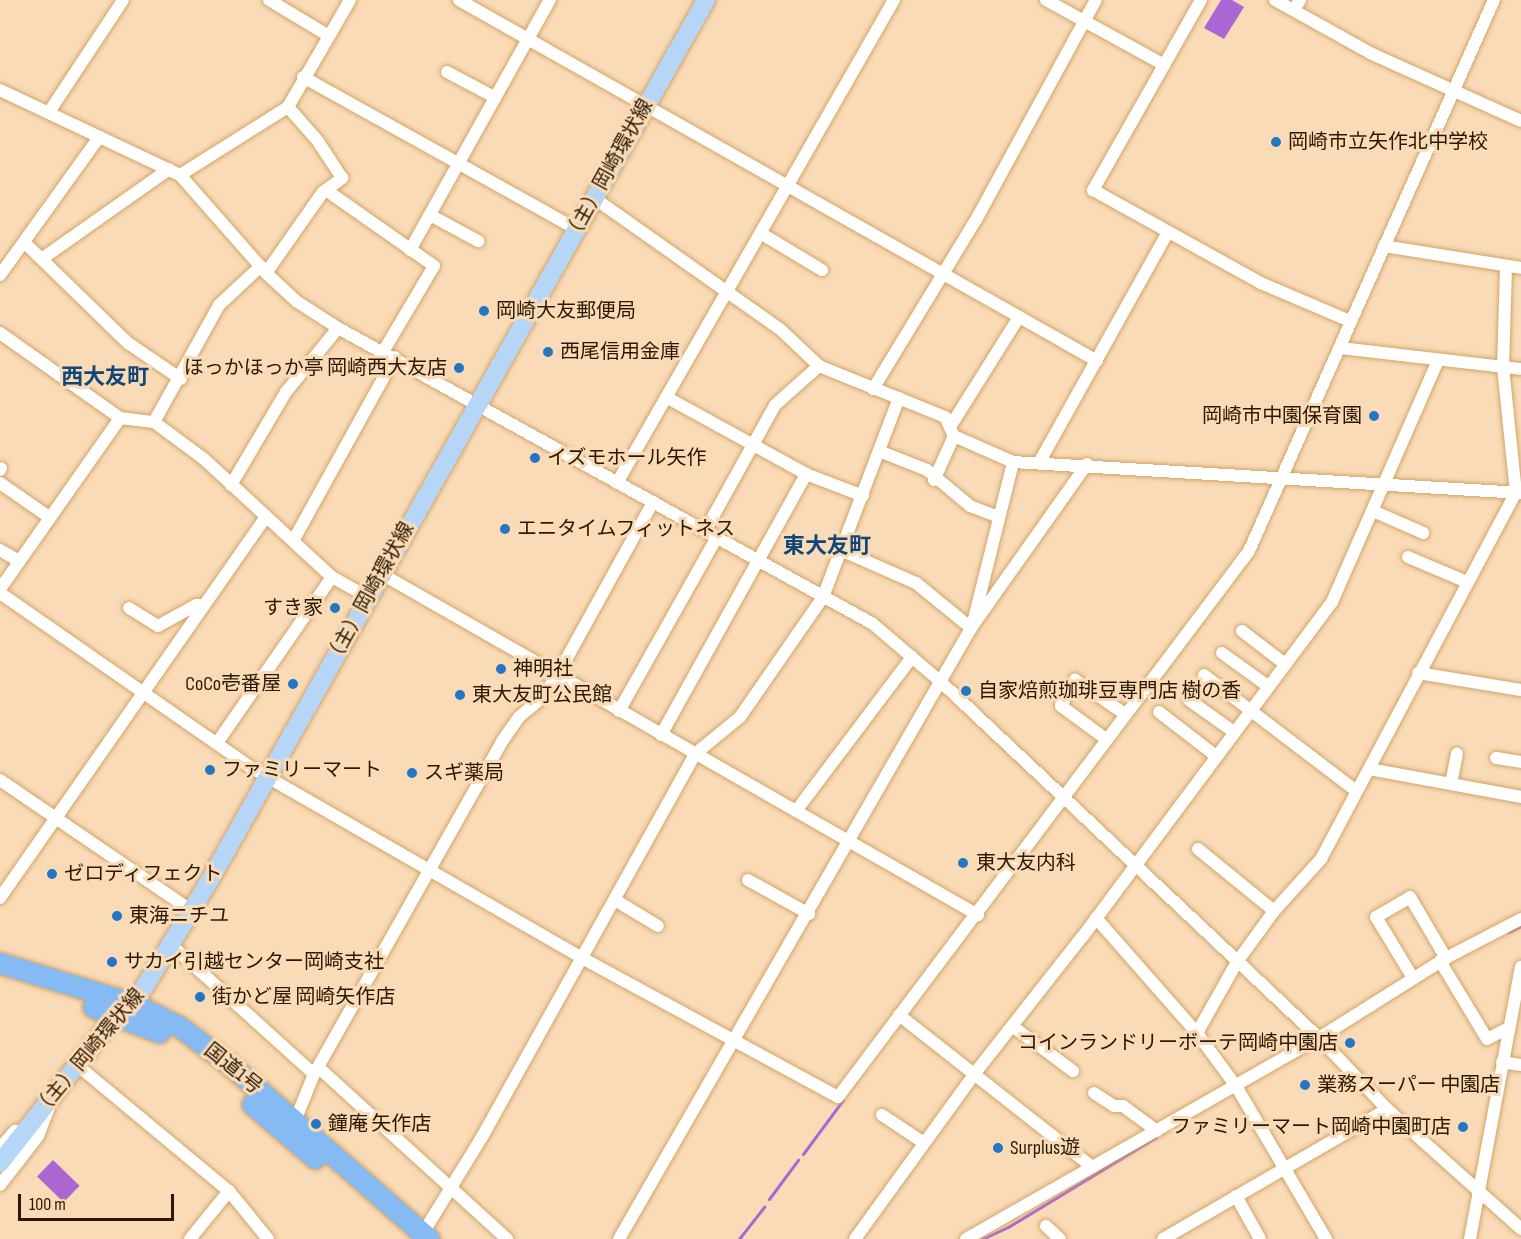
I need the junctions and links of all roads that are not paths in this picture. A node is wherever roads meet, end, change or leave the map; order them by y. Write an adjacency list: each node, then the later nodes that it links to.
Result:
1 (123, 0): 25 (street)
2 (268, 0): 15 (street)
3 (350, 0): 15 (street)
4 (459, 0): 16 (street)
5 (550, 0): 16 (street)
6 (706, 0): 23 (main road, （主）岡崎環状線)
7 (894, 0): 31 (street)
8 (1046, 0): 14 (street)
9 (1096, 0): 14 (street)
10 (1202, 0): 17 (street)
11 (1275, 0): 13 (street)
12 (1494, 0): 21 (street)
13 (1297, 5): 21 (street)
14 (1084, 21): 17 (street); 48 (street)
15 (329, 36): 19 (street)
16 (529, 39): 22 (street); 23 (street)
17 (1164, 65): 36 (street)
18 (447, 72): 22 (street)
19 (303, 77): 24 (street); 28 (street)
20 (0, 90): 25 (street)
21 (1453, 90): 26 (street); 40 (street)
22 (496, 98): 28 (street)
23 (646, 105): 31 (street); 33 (main road, （主）岡崎環状線)
24 (288, 107): 30 (street); 32 (street)
25 (49, 112): 27 (street)
26 (1521, 121)
27 (99, 137): 29 (street); 39 (street)
28 (459, 162): 34 (street); 35 (street)
29 (168, 169): 30 (street); 42 (street)
30 (180, 175): 45 (street)
31 (790, 185): 37 (street); 48 (street)
32 (326, 190): 41 (street); 45 (street)
33 (594, 198): 35 (main road, （主）岡崎環状線); 49 (street)
34 (430, 215): 38 (street); 41 (street)
35 (576, 229): 65 (main road, （主）岡崎環状線)
36 (1168, 232): 51 (street); 56 (street)
37 (762, 234): 46 (street); 49 (street)
38 (478, 241)
39 (25, 243): 42 (street); 47 (street)
40 (1384, 246): 43 (street); 51 (street)
41 (410, 250): 55 (street)
42 (43, 258): 61 (street)
43 (1506, 268): 44 (street); 59 (street)
44 (1521, 268)
45 (263, 270): 52 (street); 61 (street)
46 (822, 270)
47 (0, 275)
48 (943, 275): 50 (street); 62 (street)
49 (726, 291): 58 (street); 63 (street)
50 (1019, 317): 56 (street); 68 (street)
51 (1350, 321): 54 (street)
52 (338, 328): 55 (street); 80 (street)
53 (0, 333): 66 (street)
54 (1340, 348): 57 (street); 75 (street)
55 (389, 354): 65 (street); 91 (street)
56 (1097, 361): 72 (street)
57 (1438, 361): 59 (street); 79 (street)
58 (819, 366): 62 (street); 69 (street)
59 (1503, 368): 60 (street); 81 (street)
60 (1521, 369)
61 (181, 379): 67 (street)
62 (873, 389): 64 (street)
63 (666, 397): 69 (street); 78 (street)
64 (899, 398): 68 (street); 70 (street)
65 (475, 404): 78 (street); 97 (main road, （主）岡崎環状線)
66 (120, 418): 67 (street); 86 (street)
67 (154, 422): 80 (street)
68 (952, 431): 71 (street); 76 (street)
69 (753, 444): 74 (street); 88 (street)
70 (879, 451): 76 (street); 82 (street)
71 (1013, 462): 72 (street); 87 (street)
72 (1040, 462): 73 (street)
73 (1087, 464): 75 (street); 105 (street)
74 (806, 474): 82 (street); 95 (street)
75 (1282, 477): 79 (street); 121 (street)
76 (934, 480): 87 (street)
77 (0, 483): 86 (street)
78 (617, 483): 83 (street)
79 (1384, 484): 81 (street); 84 (street)
80 (231, 485): 85 (street)
81 (1519, 493): 99 (street)
82 (863, 496): 93 (street)
83 (653, 502): 88 (street); 112 (street)
84 (1373, 511): 89 (street); 109 (street)
85 (266, 516): 91 (street); 103 (street)
86 (50, 518): 96 (street)
87 (998, 518): 105 (street)
88 (705, 531): 90 (street)
89 (1423, 533)
90 (717, 537): 95 (street); 119 (street)
91 (293, 541): 98 (street)
92 (0, 550): 96 (street)
93 (843, 551): 102 (street); 105 (street)
94 (1408, 557): 99 (street)
95 (757, 559): 102 (street); 123 (street)
96 (19, 561): 100 (street)
97 (380, 573): 101 (main road, （主）岡崎環状線); 112 (street)
98 (332, 577): 101 (street); 125 (street)
99 (1467, 582): 110 (street)
100 (0, 591): 116 (street)
101 (368, 597): 132 (main road, （主）岡崎環状線)
102 (823, 597): 108 (street); 126 (street)
103 (203, 605): 104 (street); 116 (street)
104 (129, 608)
105 (971, 628): 113 (street)
106 (1242, 631): 109 (street)
107 (1222, 653): 114 (street)
108 (912, 657): 113 (street); 138 (street)
109 (1285, 664): 114 (street)
110 (1418, 673): 115 (street); 131 (street)
111 (1204, 675): 118 (street)
112 (557, 676): 119 (street); 143 (street)
113 (941, 682): 136 (street); 140 (street)
114 (1268, 686): 118 (street)
115 (1521, 690)
116 (144, 692): 125 (street); 139 (street)
117 (1189, 700): 122 (street)
118 (1251, 709): 122 (street); 135 (street)
119 (619, 711): 123 (street)
120 (1159, 712): 128 (street)
121 (1125, 714): 124 (street); 124 (street)
122 (1234, 732): 128 (street)
123 (661, 735): 126 (street)
124 (1106, 739): 136 (street)
125 (218, 743): 132 (street)
126 (695, 754): 138 (street); 146 (street)
127 (1456, 754): 134 (street)
128 (1216, 756): 142 (street)
129 (1496, 758): 130 (street)
130 (1521, 762)
131 (1369, 769): 134 (street); 135 (street)
132 (267, 777): 143 (street); 147 (main road, （主）岡崎環状線)
133 (0, 780): 139 (street)
134 (1451, 784): 137 (street)
135 (1356, 791): 148 (street)
136 (1062, 796): 142 (street); 150 (street)
137 (1521, 797)
138 (796, 811): 140 (street)
139 (54, 819): 145 (street); 147 (street)
140 (850, 842): 149 (street); 150 (street)
141 (1198, 849): 148 (street)
142 (1134, 866): 151 (street); 157 (street)
143 (430, 871): 155 (street); 172 (street)
144 (748, 880): 149 (street)
145 (0, 898)
146 (615, 900): 153 (street); 155 (street)
147 (192, 911): 154 (main road, （主）岡崎環状線)
148 (1274, 911): 157 (street)
149 (809, 914): 168 (street)
150 (978, 915): 163 (street)
151 (1096, 918): 164 (street); 166 (street)
152 (1521, 919): 156 (street)
153 (658, 926)
154 (170, 944): 162 (main road, （主）岡崎環状線); 172 (street)
155 (582, 958): 168 (street); 188 (street)
156 (1443, 960): 161 (street); 161 (street); 165 (street)
157 (1237, 962): 166 (street); 167 (street)
158 (0, 963): 162 (highway, 国道1号)
159 (1521, 967): 165 (street)
160 (0, 978): 162 (highway, 国道1号)
161 (1413, 978): 167 (street)
162 (126, 1009): 170 (main road, （主）岡崎環状線); 180 (highway, 国道1号)
163 (899, 1015): 168 (street); 174 (street)
164 (1012, 1026): 173 (street); 174 (street)
165 (1509, 1028): 169 (street)
166 (1197, 1033): 175 (street)
167 (1319, 1038): 175 (street); 178 (street)
168 (735, 1040): 198 (street)
169 (1502, 1062): 171 (street); 190 (street)
170 (77, 1065): 176 (main road, （主）岡崎環状線); 189 (street)
171 (1521, 1065)
172 (316, 1070): 180 (street); 188 (street)
173 (1073, 1071)
174 (975, 1073): 182 (street); 185 (street)
175 (1236, 1086): 181 (street); 186 (street)
176 (56, 1090): 183 (main road, （主）岡崎環状線); 187 (street)
177 (1094, 1093): 181 (street)
178 (1387, 1109): 186 (street); 190 (street)
179 (882, 1115): 182 (street)
180 (291, 1129): 194 (highway, 国道1号)
181 (1156, 1131): 185 (street)
182 (924, 1143): 199 (street)
183 (8, 1146): 184 (main road, （主）岡崎環状線)
184 (0, 1164)
185 (1092, 1167): 200 (street)
186 (1283, 1168): 191 (street); 204 (street)
187 (0, 1185)
188 (449, 1189): 194 (street); 197 (street)
189 (229, 1191): 195 (street); 196 (street)
190 (1478, 1194): 193 (street); 205 (street)
191 (1236, 1196): 202 (street); 203 (street)
192 (1046, 1226): 201 (street)
193 (1521, 1229)
194 (421, 1238)
195 (190, 1239)
196 (268, 1239)
197 (507, 1239)
198 (619, 1239)
199 (855, 1239)
200 (966, 1239)
201 (1060, 1239)
202 (1163, 1239)
203 (1260, 1239)
204 (1326, 1239)
205 (1470, 1239)

